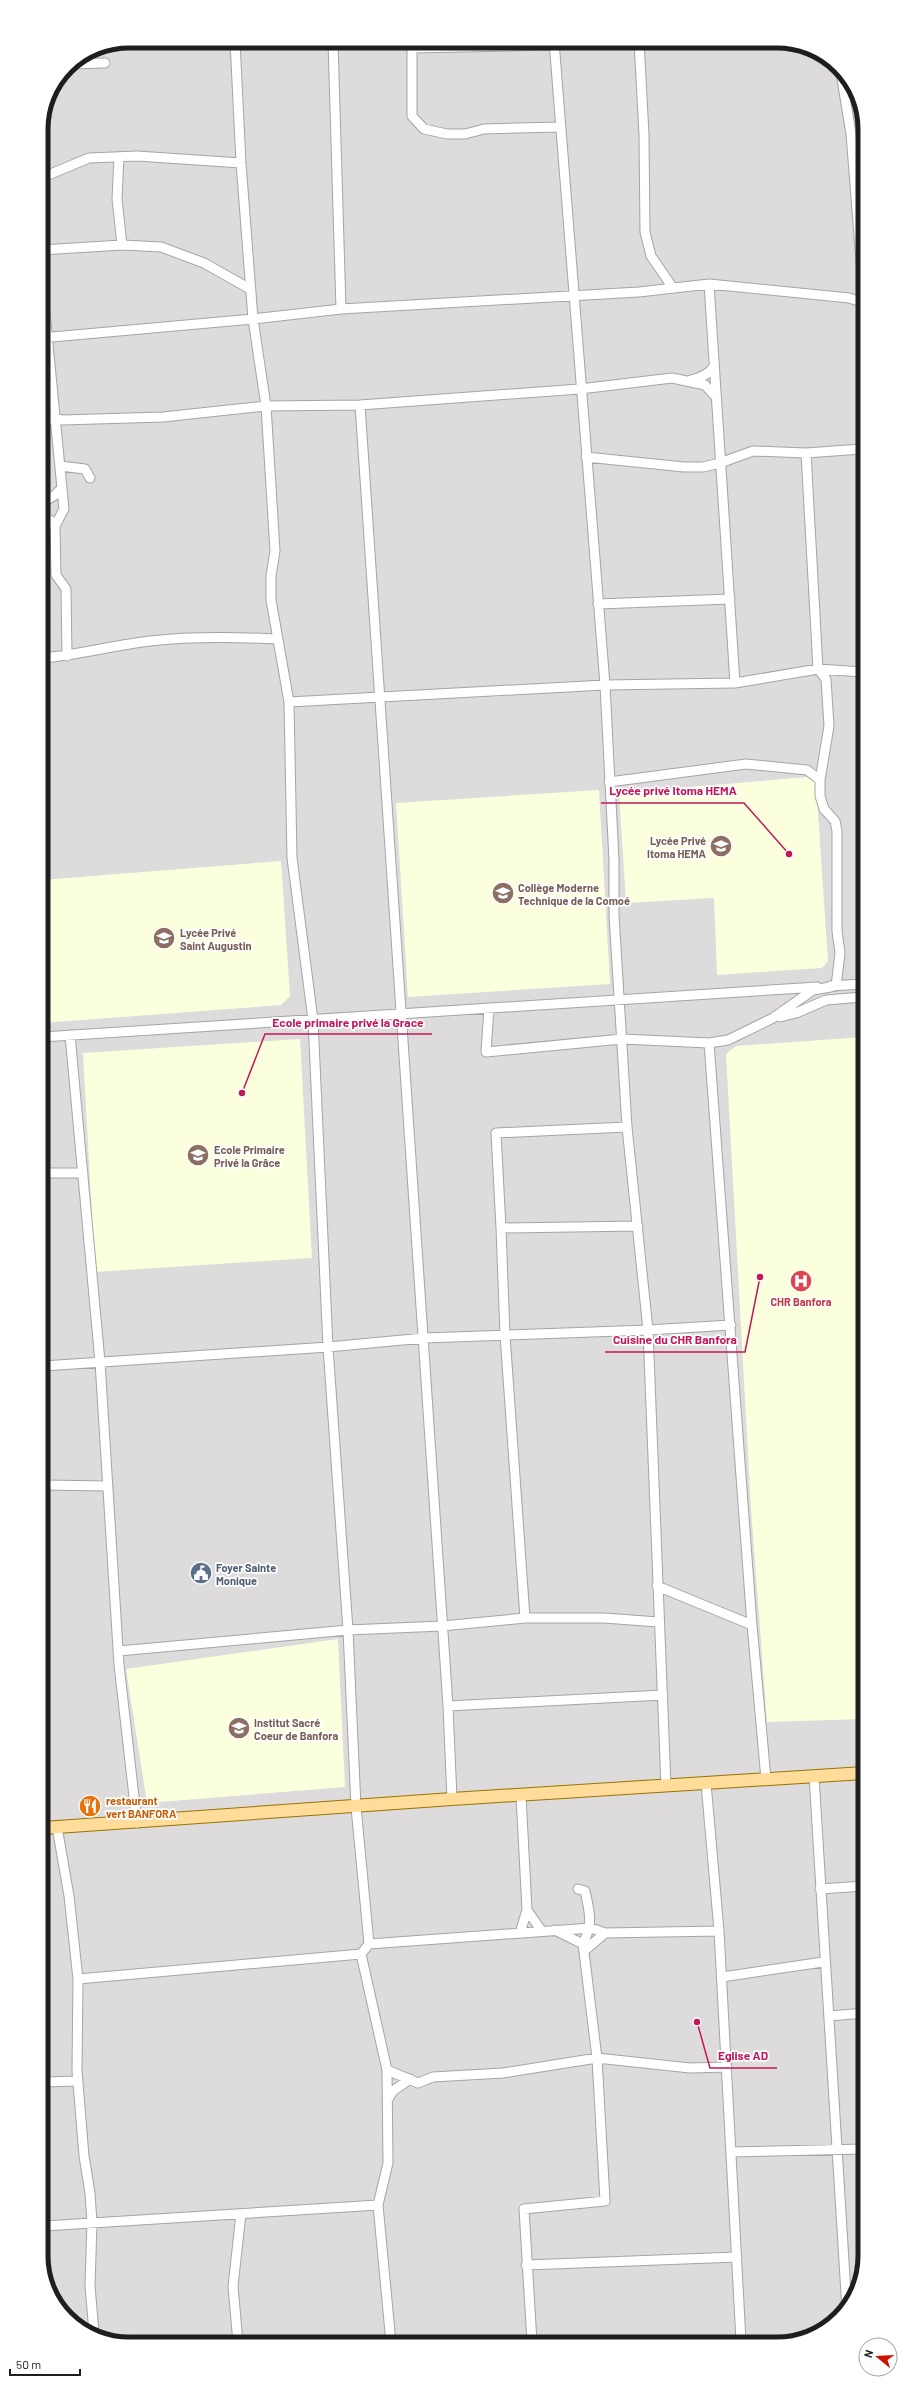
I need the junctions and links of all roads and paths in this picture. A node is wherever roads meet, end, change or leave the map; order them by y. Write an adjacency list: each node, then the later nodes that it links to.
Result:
1 (235, 48): 13 (street)
2 (333, 48): 23 (street)
3 (412, 48): 9 (street)
4 (554, 48): 9 (street)
5 (639, 48): 19 (street)
6 (105, 63): 7 (street)
7 (82, 64)
8 (842, 82): 10 (street)
9 (560, 127): 21 (street)
10 (853, 154): 11 (street); 15 (street)
11 (858, 155)
12 (119, 157): 13 (street); 14 (street); 16 (street)
13 (241, 163): 20 (street)
14 (48, 175)
15 (858, 221)
16 (122, 245): 17 (street); 20 (street)
17 (48, 250)
18 (709, 284): 19 (street); 22 (street); 27 (street)
19 (673, 288): 21 (street)
20 (250, 289): 24 (street)
21 (573, 295): 23 (street); 29 (street)
22 (858, 301)
23 (341, 309): 24 (street)
24 (253, 319): 25 (street); 32 (street)
25 (48, 337)
26 (48, 364): 33 (street)
27 (714, 366): 28 (street); 30 (street)
28 (689, 380): 29 (street); 30 (street)
29 (580, 389): 31 (street); 37 (street)
30 (716, 397): 38 (street)
31 (360, 405): 32 (street); 54 (street)
32 (266, 406): 33 (street); 47 (street)
33 (56, 418): 34 (street); 39 (street)
34 (48, 419)
35 (858, 450): 36 (street)
36 (806, 453): 38 (street); 50 (street)
37 (586, 457): 38 (street); 46 (street)
38 (720, 462): 45 (street)
39 (60, 466): 40 (street); 41 (street)
40 (90, 478)
41 (62, 488): 42 (street); 44 (street)
42 (48, 499)
43 (48, 520): 44 (street)
44 (55, 526): 48 (street)
45 (730, 599): 46 (street); 52 (street)
46 (598, 604): 53 (street)
47 (278, 639): 48 (street); 55 (street)
48 (67, 656): 49 (street)
49 (48, 658)
50 (818, 669): 51 (street); 52 (street); 56 (street)
51 (858, 672)
52 (735, 683): 53 (street)
53 (604, 685): 54 (street); 57 (street)
54 (380, 696): 55 (street); 63 (street)
55 (289, 702): 65 (street)
56 (820, 780): 57 (street); 59 (street)
57 (608, 782): 61 (street)
58 (858, 984): 59 (street)
59 (836, 986): 61 (street); 64 (street)
60 (858, 997): 64 (street)
61 (620, 1000): 62 (street); 68 (street)
62 (489, 1008): 63 (street); 68 (street)
63 (402, 1014): 65 (street); 78 (street)
64 (773, 1018): 69 (street)
65 (313, 1020): 66 (street); 79 (street)
66 (70, 1035): 67 (street); 72 (street)
67 (48, 1037)
68 (622, 1039): 69 (street); 70 (street)
69 (709, 1043): 75 (street)
70 (627, 1127): 73 (street); 74 (street)
71 (48, 1173): 72 (street)
72 (83, 1173): 80 (street)
73 (638, 1226): 74 (street); 76 (street)
74 (500, 1228): 77 (street)
75 (731, 1325): 76 (street); 87 (street)
76 (648, 1330): 77 (street); 84 (street)
77 (505, 1335): 78 (street); 85 (street)
78 (424, 1338): 79 (street); 88 (street)
79 (328, 1347): 80 (street); 89 (street)
80 (100, 1362): 81 (street); 83 (street)
81 (48, 1366)
82 (48, 1485): 83 (street)
83 (107, 1486): 90 (street)
84 (657, 1586): 86 (street); 87 (street)
85 (525, 1618): 86 (street); 88 (street)
86 (658, 1622): 91 (street)
87 (752, 1625): 95 (street)
88 (442, 1626): 89 (street); 92 (street)
89 (348, 1630): 90 (street); 100 (street)
90 (119, 1651): 101 (street)
91 (663, 1694): 92 (street); 97 (street)
92 (448, 1706): 99 (street)
93 (858, 1773): 94 (main road)
94 (814, 1776): 95 (main road); 106 (street)
95 (766, 1779): 96 (main road)
96 (706, 1783): 97 (main road); 111 (street)
97 (666, 1786): 98 (main road)
98 (521, 1796): 99 (main road); 107 (street)
99 (452, 1799): 100 (main road)
100 (356, 1807): 101 (main road); 114 (street)
101 (137, 1822): 102 (main road)
102 (57, 1827): 103 (main road); 119 (street)
103 (48, 1828)
104 (858, 1886): 106 (street)
105 (578, 1889): 108 (street)
106 (820, 1889): 117 (street)
107 (527, 1910): 109 (street); 112 (street)
108 (591, 1928): 110 (street); 113 (street); 115 (street)
109 (541, 1930): 110 (street); 112 (street)
110 (553, 1930): 115 (street)
111 (719, 1931): 113 (street); 118 (street)
112 (520, 1933): 114 (street)
113 (605, 1933): 115 (street)
114 (369, 1944): 116 (street)
115 (583, 1947): 122 (street)
116 (361, 1954): 119 (street); 124 (street)
117 (823, 1962): 118 (street); 121 (street)
118 (722, 1977): 123 (street)
119 (78, 1979): 126 (street)
120 (858, 2014): 121 (street)
121 (829, 2016): 130 (street)
122 (598, 2058): 123 (street); 125 (street); 137 (street)
123 (727, 2067): 131 (street)
124 (387, 2070): 125 (street); 128 (street)
125 (410, 2079): 128 (street)
126 (78, 2081): 127 (street); 134 (street)
127 (48, 2082)
128 (387, 2100): 132 (street)
129 (858, 2149): 130 (street)
130 (836, 2151): 131 (street); 139 (street)
131 (731, 2152): 136 (street)
132 (378, 2205): 133 (street); 143 (street)
133 (241, 2214): 134 (street); 142 (street)
134 (92, 2223): 135 (street); 141 (street)
135 (48, 2226)
136 (737, 2257): 137 (street); 145 (street)
137 (526, 2265): 144 (street)
138 (852, 2286): 139 (street)
139 (845, 2287): 140 (street)
140 (846, 2298)
141 (94, 2329)
142 (237, 2337)
143 (391, 2337)
144 (532, 2337)
145 (741, 2337)

